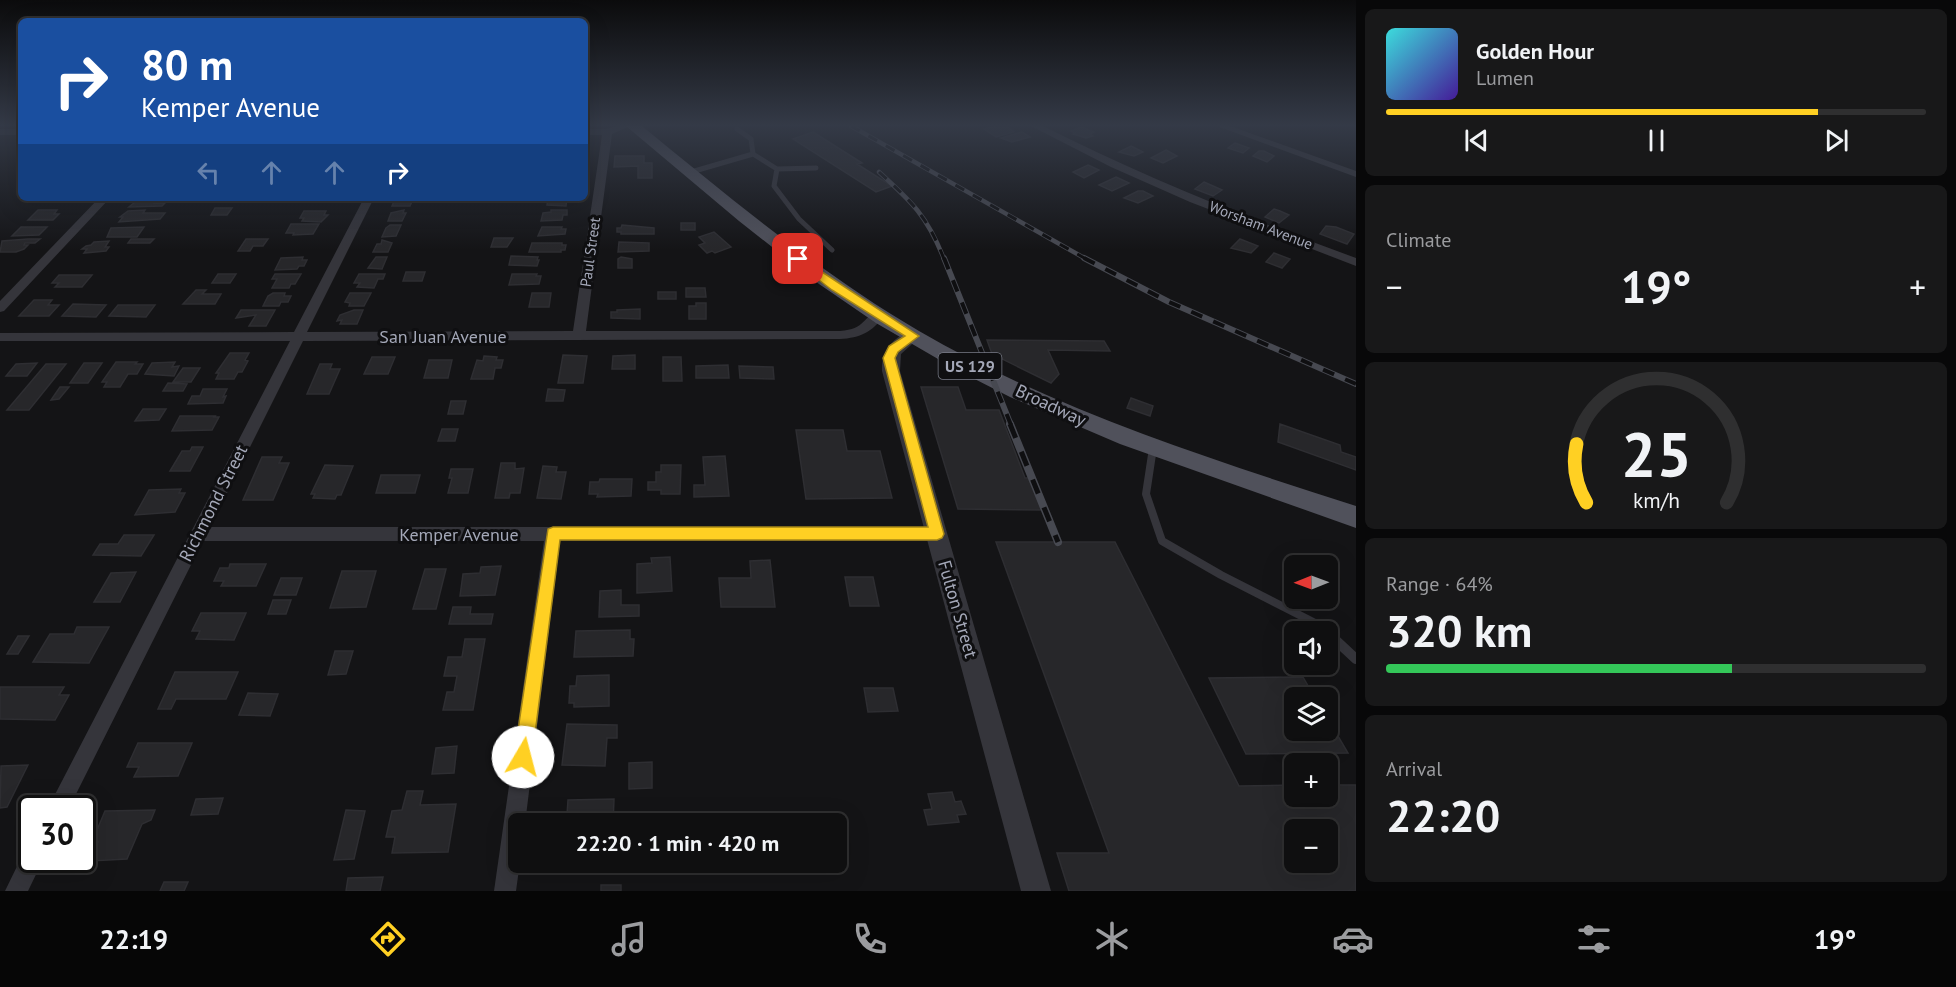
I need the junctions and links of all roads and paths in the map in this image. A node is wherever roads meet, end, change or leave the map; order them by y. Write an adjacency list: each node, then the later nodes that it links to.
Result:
1 (602, 168): 17 (street, Paul Street)
2 (685, 168): 8 (main road, Broadway / US 129)
3 (706, 168): 8 (lane)
4 (816, 168): 7 (lane)
5 (1123, 168): 13 (street, Worsham Avenue)
6 (1338, 168): 9 (street)
7 (777, 169): 12 (lane)
8 (691, 172): 15 (main road, Broadway / US 129)
9 (1356, 174)
10 (102, 201): 14 (street)
11 (367, 201): 16 (street, Richmond Street)
12 (832, 250)
13 (1356, 262)
14 (0, 308)
15 (878, 315): 17 (street, San Juan Avenue); 18 (main road, Broadway / US 129)
16 (297, 336): 17 (street, San Juan Avenue); 19 (street, San Juan Avenue); 22 (street, Richmond Street)
17 (579, 336)
18 (913, 336): 20 (main road, Broadway / US 129); 24 (street, Fulton Street)
19 (0, 337)
20 (1154, 448): 21 (main road, Broadway / US 129); 25 (lane)
21 (1356, 517)
22 (197, 534): 23 (street, Kemper Avenue); 28 (street, Richmond Street)
23 (553, 534): 24 (street, Kemper Avenue); 31 (street)
24 (937, 534): 32 (street, Fulton Street)
25 (1311, 621)
26 (1338, 642): 27 (lane)
27 (1356, 659)
28 (65, 795)
29 (25, 873): 30 (street)
30 (16, 891)
31 (505, 891)
32 (1036, 891)

